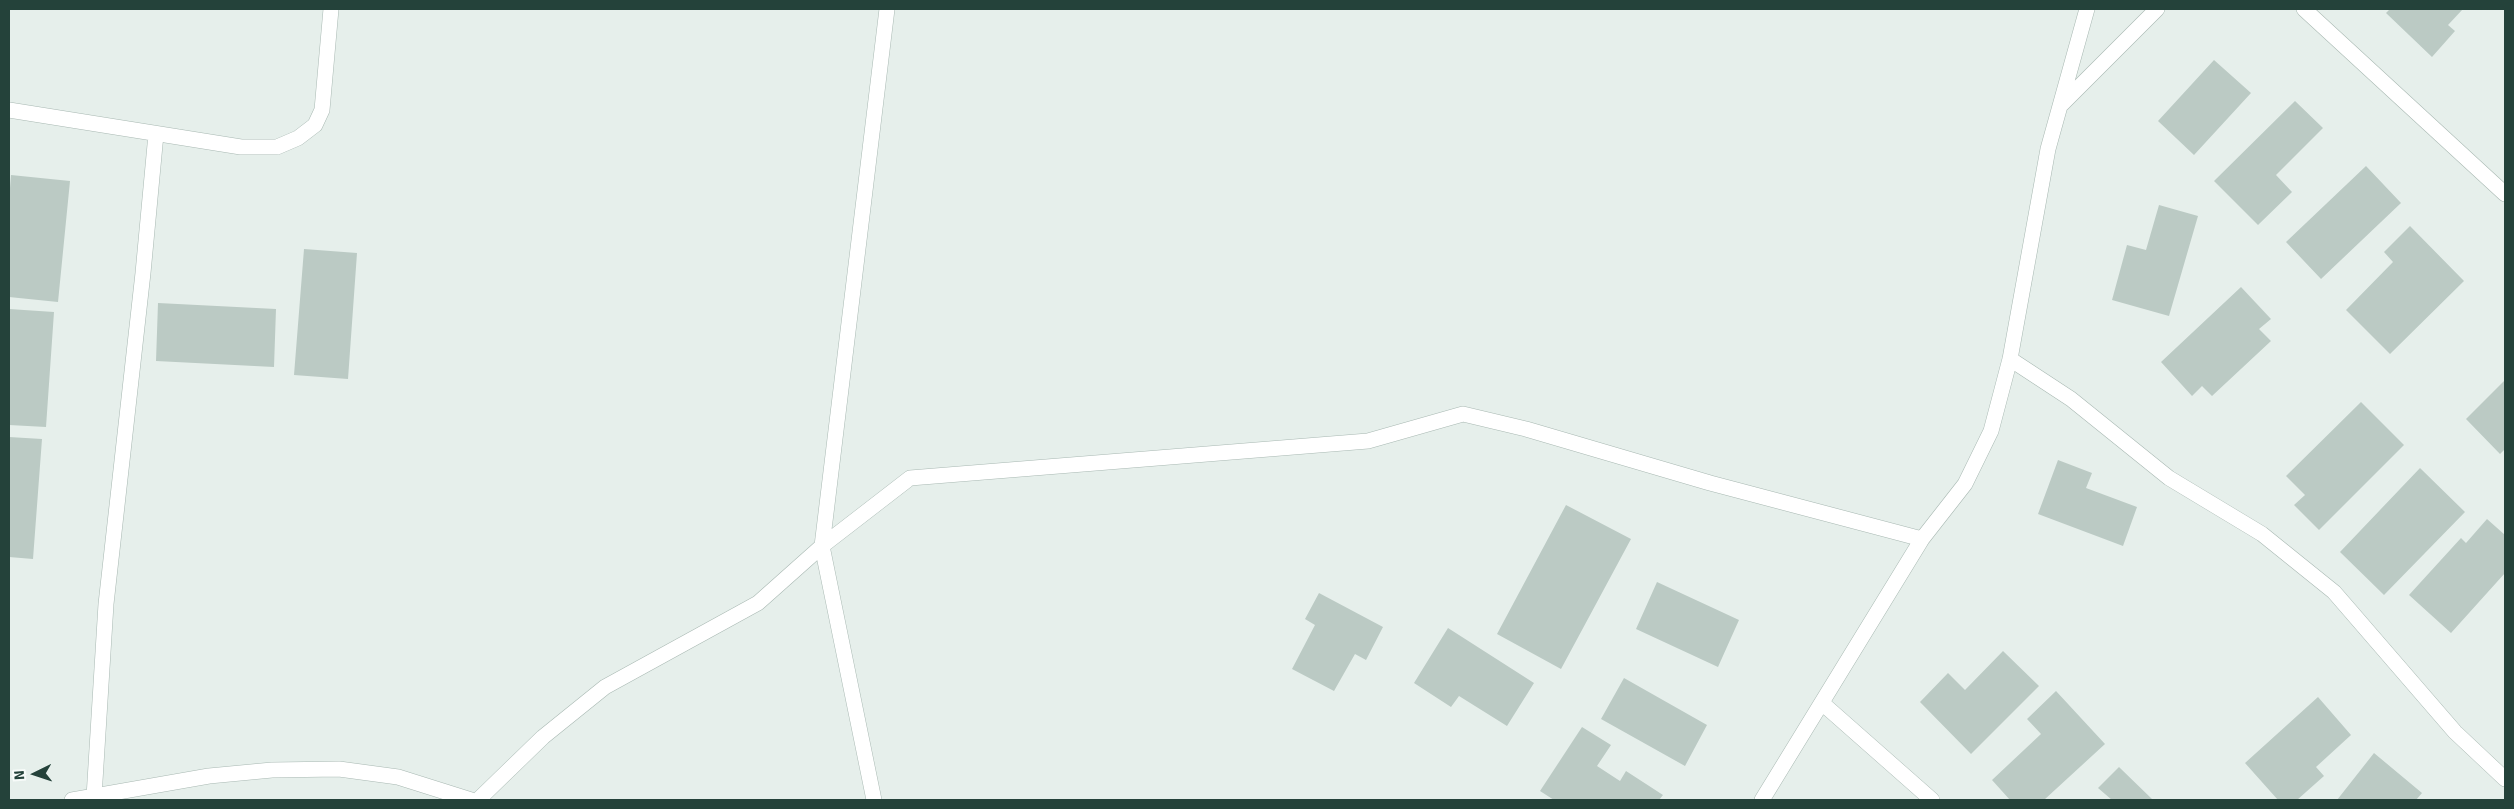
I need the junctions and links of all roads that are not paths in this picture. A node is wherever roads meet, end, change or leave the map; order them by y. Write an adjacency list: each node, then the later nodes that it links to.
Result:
1 (331, 9): 8 (street)
2 (887, 9): 12 (street)
3 (2087, 9): 6 (street)
4 (2157, 9): 6 (street)
5 (2304, 9): 9 (street)
6 (2060, 106): 10 (street)
7 (9, 110): 8 (street)
8 (156, 134): 15 (street)
9 (2505, 194)
10 (2010, 359): 11 (street); 14 (street)
11 (1922, 539): 12 (street); 13 (street)
12 (822, 546): 18 (street); 19 (street)
13 (1822, 703): 20 (street); 21 (street)
14 (2505, 779)
15 (94, 797): 16 (street); 17 (street)
16 (72, 800)
17 (471, 800)
18 (478, 800)
19 (874, 800)
20 (1762, 800)
21 (1932, 800)

